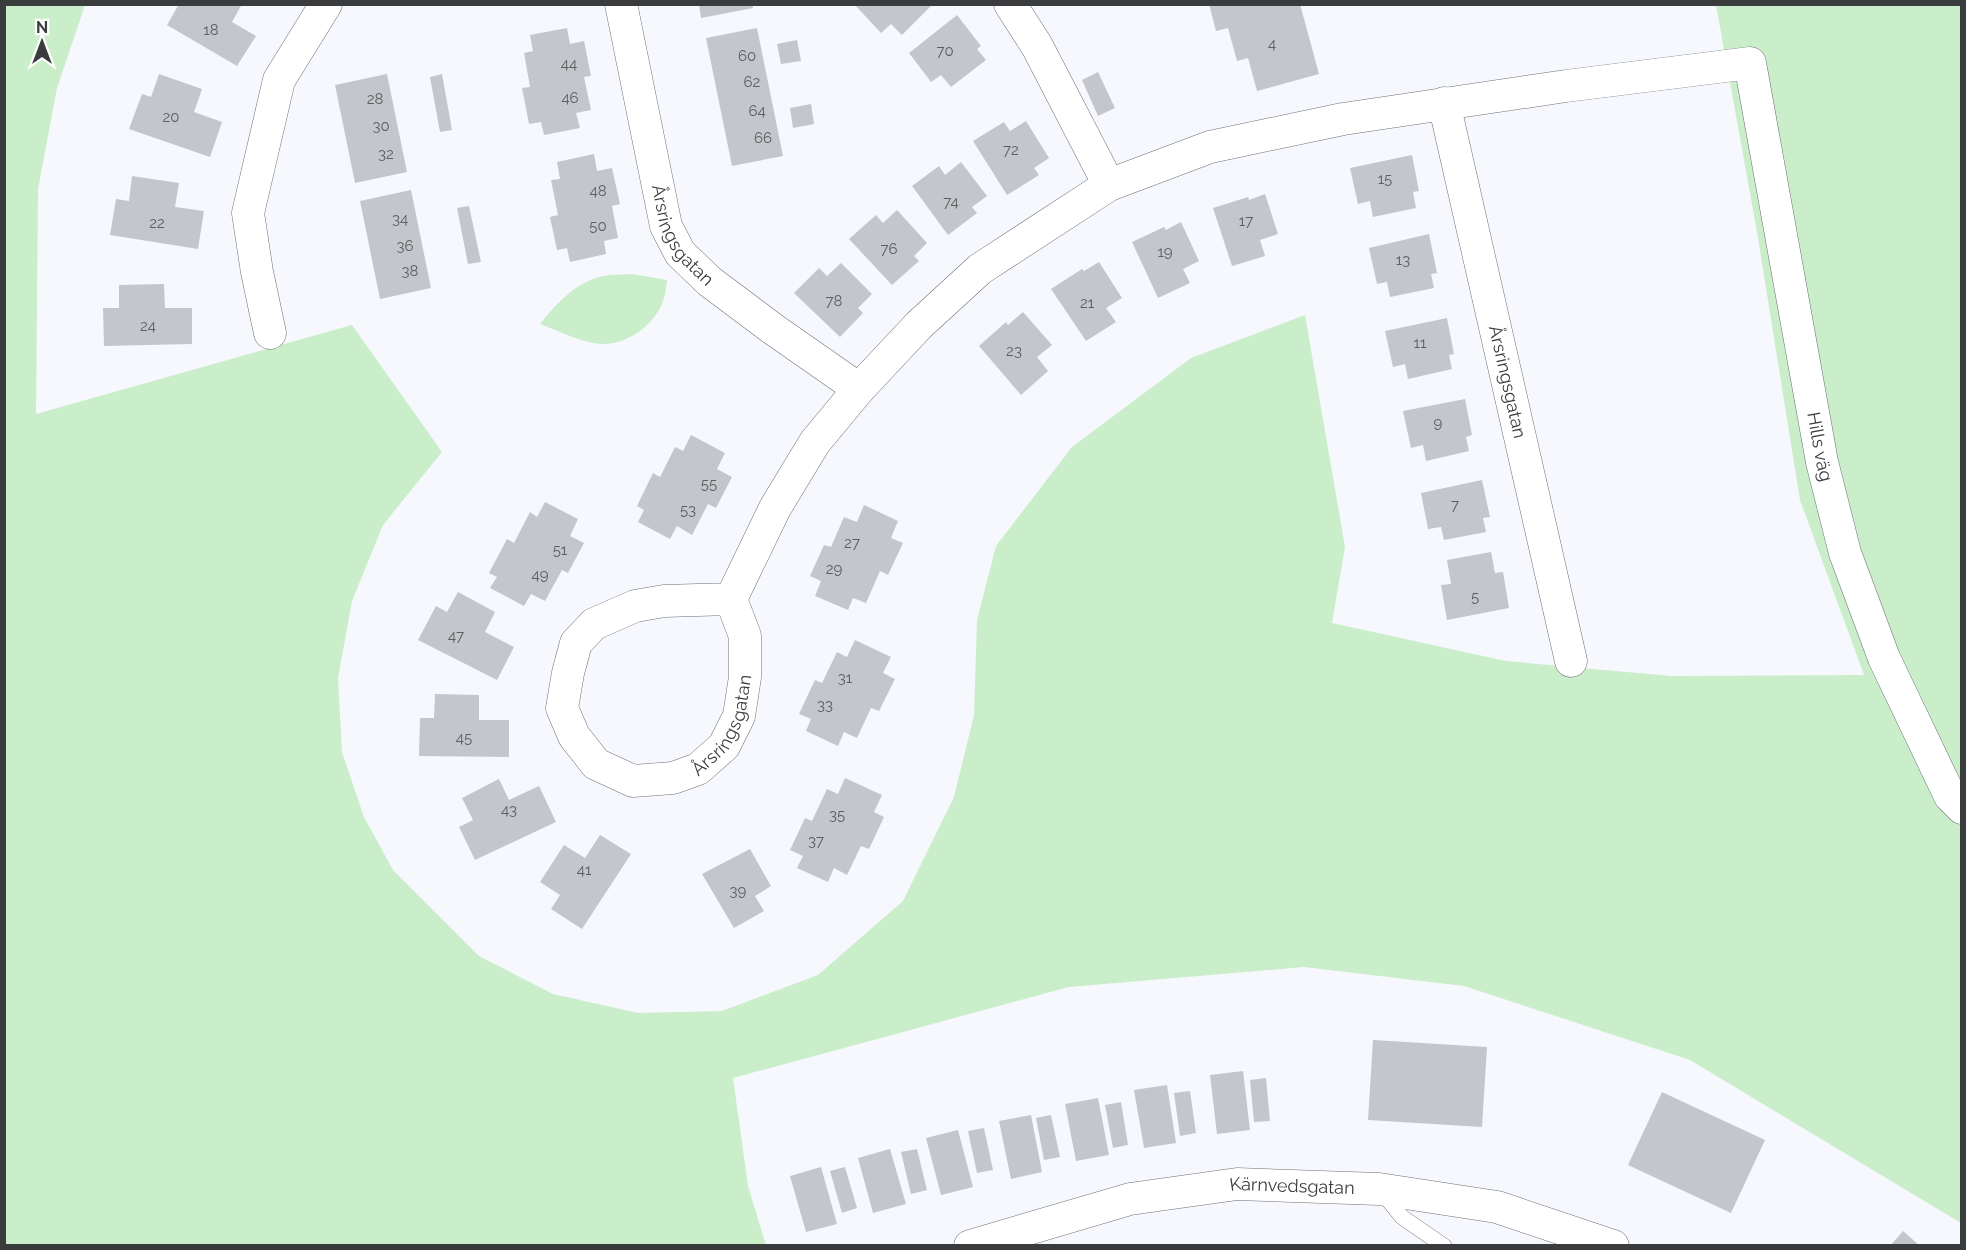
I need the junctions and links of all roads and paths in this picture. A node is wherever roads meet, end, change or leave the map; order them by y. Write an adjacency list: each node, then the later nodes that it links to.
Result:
1 (326, 4): 6 (street)
2 (621, 4): 7 (street, Årsringsgatan)
3 (1010, 4): 5 (street)
4 (1444, 104): 5 (street); 9 (street, Årsringsgatan); 10 (street, Hills väg)
5 (1109, 185): 7 (street)
6 (270, 333)
7 (859, 389): 8 (street)
8 (731, 599): 8 (street, Årsringsgatan)
9 (1571, 661)
10 (1962, 808)
11 (1379, 1189): 12 (street, Kärnvedsgatan); 13 (lane); 14 (street, Kärnvedsgatan)
12 (970, 1245)
13 (1444, 1245)
14 (1613, 1245)

